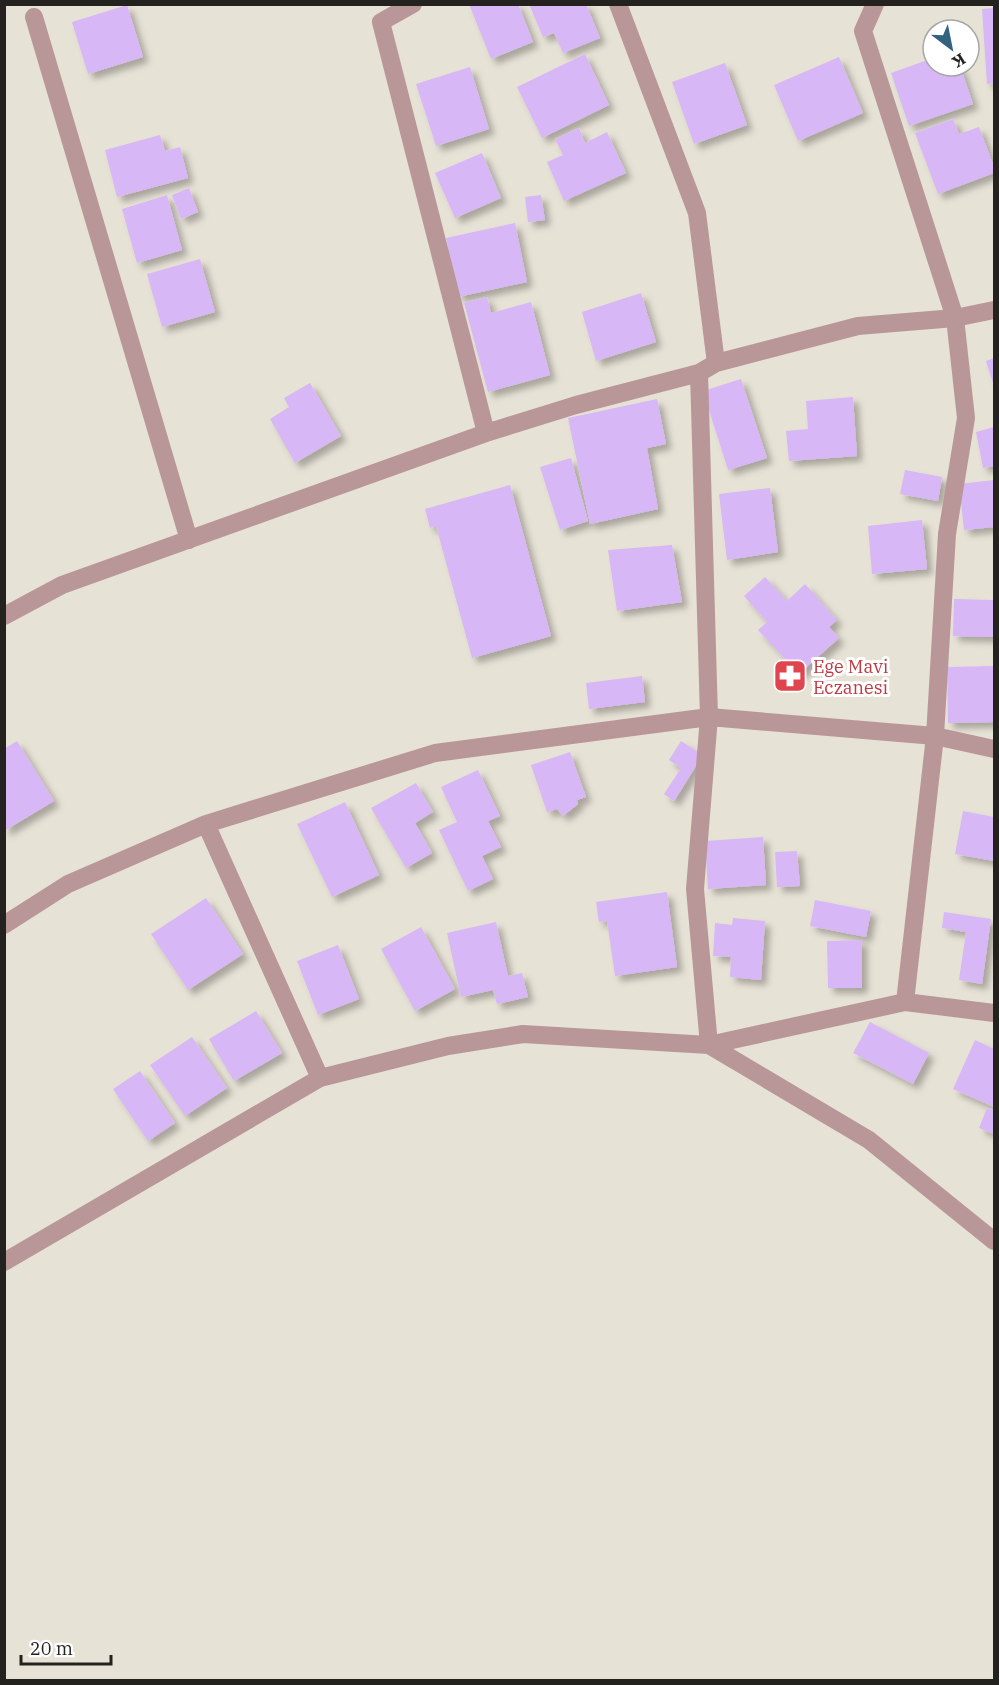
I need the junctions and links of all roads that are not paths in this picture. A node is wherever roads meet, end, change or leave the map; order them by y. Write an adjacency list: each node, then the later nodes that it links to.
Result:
1 (413, 4): 9 (street)
2 (618, 4): 7 (street)
3 (875, 4): 6 (street)
4 (34, 17): 10 (street)
5 (994, 310): 6 (street)
6 (954, 318): 7 (street); 13 (street)
7 (716, 363): 8 (street)
8 (699, 373): 9 (street); 12 (street)
9 (486, 434): 10 (street)
10 (189, 540): 11 (street)
11 (4, 616)
12 (709, 717): 13 (street); 15 (street); 19 (street)
13 (935, 736): 14 (street); 17 (street)
14 (994, 749)
15 (206, 824): 16 (street); 20 (street)
16 (4, 925)
17 (905, 1002): 18 (street); 19 (street)
18 (994, 1013)
19 (709, 1045): 20 (street); 21 (street)
20 (320, 1078): 22 (street)
21 (994, 1241)
22 (4, 1262)

